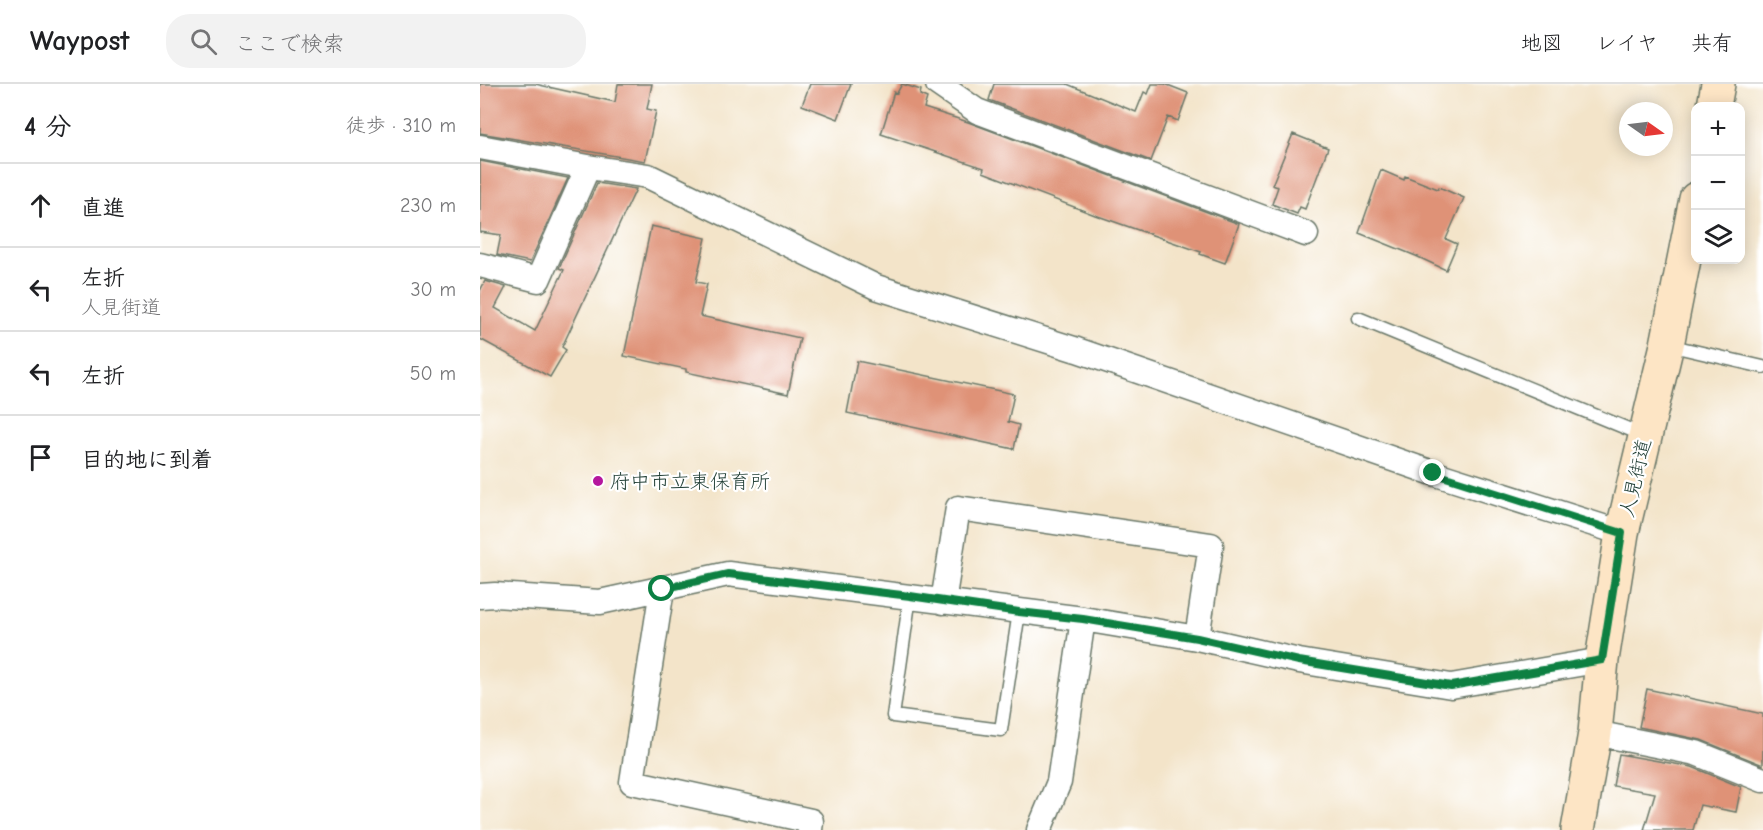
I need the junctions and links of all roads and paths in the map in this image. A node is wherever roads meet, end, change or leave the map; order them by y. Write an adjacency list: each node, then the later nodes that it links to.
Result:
1 (938, 84): 7 (street)
2 (1718, 84): 3 (main road)
3 (1715, 102)
4 (480, 147): 5 (street)
5 (588, 167): 8 (street); 13 (street)
6 (1693, 210): 10 (main road, 人見街道)
7 (1306, 234)
8 (480, 265)
9 (1358, 318): 12 (lane)
10 (1667, 345): 11 (lane); 12 (main road, 人見街道)
11 (1763, 367)
12 (1645, 436): 13 (main road, 人見街道)
13 (1622, 533): 21 (main road, 人見街道)
14 (662, 589): 15 (street); 16 (street); 24 (street)
15 (480, 596)
16 (910, 596): 17 (street); 18 (lane)
17 (943, 602): 18 (street); 20 (street)
18 (1019, 612): 19 (street)
19 (1083, 619): 20 (street); 25 (street)
20 (1197, 638): 21 (street)
21 (1602, 660): 22 (main road, 人見街道)
22 (1595, 733): 23 (street); 26 (main road, 人見街道)
23 (1763, 780)
24 (810, 830)
25 (1039, 830)
26 (1578, 830)

